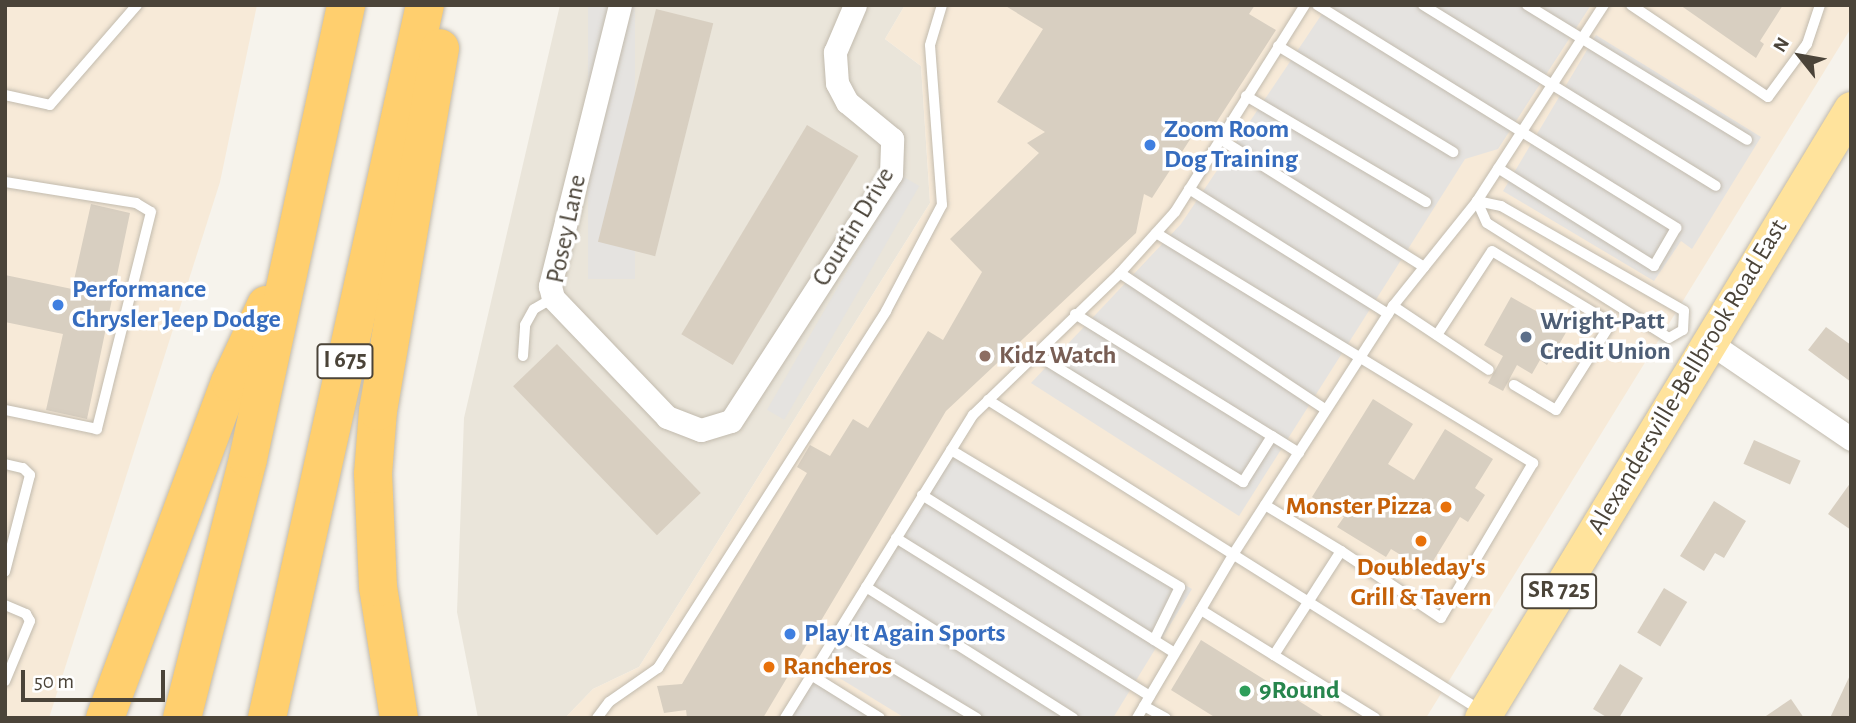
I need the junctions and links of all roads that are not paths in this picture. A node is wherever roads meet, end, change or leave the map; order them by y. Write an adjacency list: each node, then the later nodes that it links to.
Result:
1 (138, 5): 18 (lane)
2 (346, 5): 32 (highway)
3 (425, 5): 74 (highway, I 675)
4 (447, 5): 75 (highway)
5 (620, 5): 35 (street, Posey Lane)
6 (855, 5): 48 (street, Courtin Drive)
7 (942, 5): 76 (lane)
8 (1305, 5): 16 (lane)
9 (1317, 5): 21 (lane)
10 (1423, 5): 17 (lane)
11 (1527, 5): 15 (lane)
12 (1604, 5): 15 (lane)
13 (1631, 5): 14 (lane)
14 (1820, 5)
15 (1583, 38): 17 (lane); 23 (lane)
16 (1278, 46): 19 (lane); 24 (lane)
17 (1552, 85): 21 (lane); 27 (lane)
18 (5, 95)
19 (1246, 96): 22 (lane); 30 (lane)
20 (1851, 109): 39 (main road, Alexandersville-Bellbrook Road East / SR 725)
21 (1521, 133): 25 (lane); 25 (lane)
22 (1220, 139): 28 (lane); 33 (lane)
23 (1747, 140)
24 (1453, 152)
25 (1498, 169): 29 (lane)
26 (5, 182): 46 (lane)
27 (1716, 186)
28 (1189, 189): 31 (lane); 36 (lane)
29 (1477, 201): 33 (lane); 39 (lane); 39 (lane)
30 (1426, 202)
31 (1156, 233): 34 (lane); 42 (lane)
32 (296, 239): 72 (highway); 73 (highway)
33 (1424, 267): 36 (lane)
34 (1120, 273): 37 (lane); 47 (lane)
35 (553, 298): 41 (lane); 48 (street, Posey Lane)
36 (1391, 310): 38 (lane); 42 (lane)
37 (1075, 314): 40 (lane); 49 (lane)
38 (1437, 335): 43 (lane); 44 (lane)
39 (1696, 336): 50 (street); 71 (main road, Alexandersville-Bellbrook Road East / SR 725)
40 (1034, 353): 45 (lane); 49 (lane)
41 (523, 356)
42 (1360, 359): 47 (lane); 57 (lane)
43 (1489, 370)
44 (1514, 385)
45 (988, 400): 51 (lane); 58 (lane)
46 (5, 410)
47 (1326, 410): 52 (lane)
48 (701, 430)
49 (1272, 436): 52 (lane)
50 (1851, 439)
51 (951, 450): 54 (lane); 65 (lane)
52 (1299, 453): 55 (lane)
53 (5, 464): 59 (lane)
54 (922, 495): 56 (lane); 65 (lane)
55 (1265, 505): 57 (lane); 58 (lane)
56 (896, 538): 60 (lane); 70 (lane)
57 (1340, 551): 61 (lane)
58 (1234, 553): 61 (lane); 63 (lane)
59 (5, 572)
60 (866, 587): 64 (lane); 80 (lane)
61 (1308, 600): 67 (lane); 71 (lane)
62 (5, 605): 69 (lane)
63 (1201, 610): 66 (lane); 67 (lane)
64 (837, 634): 68 (lane); 79 (lane)
65 (1154, 640): 66 (lane)
66 (1175, 653): 70 (lane)
67 (1274, 655): 83 (lane)
68 (811, 675): 77 (lane); 78 (lane)
69 (5, 681)
70 (1147, 701): 81 (lane); 82 (lane)
71 (1484, 715)
72 (105, 718)
73 (182, 718)
74 (267, 718)
75 (399, 718)
76 (597, 718)
77 (785, 718)
78 (880, 718)
79 (977, 718)
80 (1073, 718)
81 (1137, 718)
82 (1166, 718)
83 (1375, 718)

